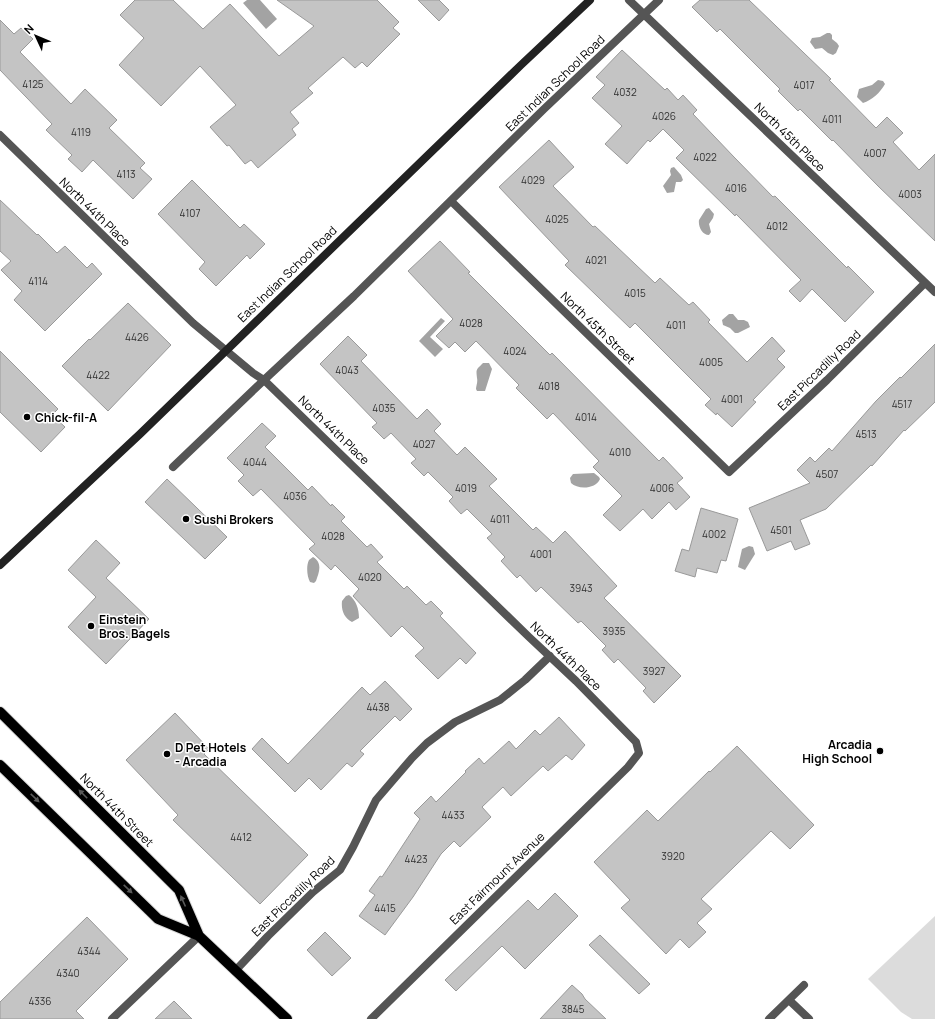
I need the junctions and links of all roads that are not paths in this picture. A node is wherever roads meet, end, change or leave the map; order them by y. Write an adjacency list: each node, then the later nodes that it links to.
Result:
1 (590, 0): 9 (main road, East Indian School Road)
2 (629, 0): 4 (street, North 45th Place)
3 (659, 0): 4 (street, East Indian School Road)
4 (644, 15): 6 (street, East Indian School Road); 7 (street, North 45th Place)
5 (0, 135): 9 (street, North 44th Place)
6 (452, 201): 10 (street, East Indian School Road); 12 (street, North 45th Street)
7 (925, 283): 8 (street, North 45th Place); 12 (street, East Piccadilly Road)
8 (935, 292)
9 (225, 350): 10 (street, North 44th Place); 13 (main road, East Indian School Road)
10 (264, 380): 11 (street, East Indian School Road); 14 (street, North 44th Place)
11 (173, 467)
12 (729, 472)
13 (0, 565)
14 (550, 656): 16 (street, North 44th Place); 19 (street, East Piccadilly Road)
15 (0, 712): 18 (main road, North 44th Street, one-way to 15)
16 (639, 753): 24 (street, East Fairmount Avenue)
17 (0, 765): 18 (main road, North 44th Street, one-way to 18)
18 (199, 936): 19 (main road, North 44th Street); 22 (street)
19 (235, 971): 23 (main road, North 44th Street)
20 (804, 985): 21 (street)
21 (789, 1000): 25 (street); 26 (street)
22 (112, 1019)
23 (287, 1019)
24 (371, 1019)
25 (769, 1019)
26 (809, 1019)

